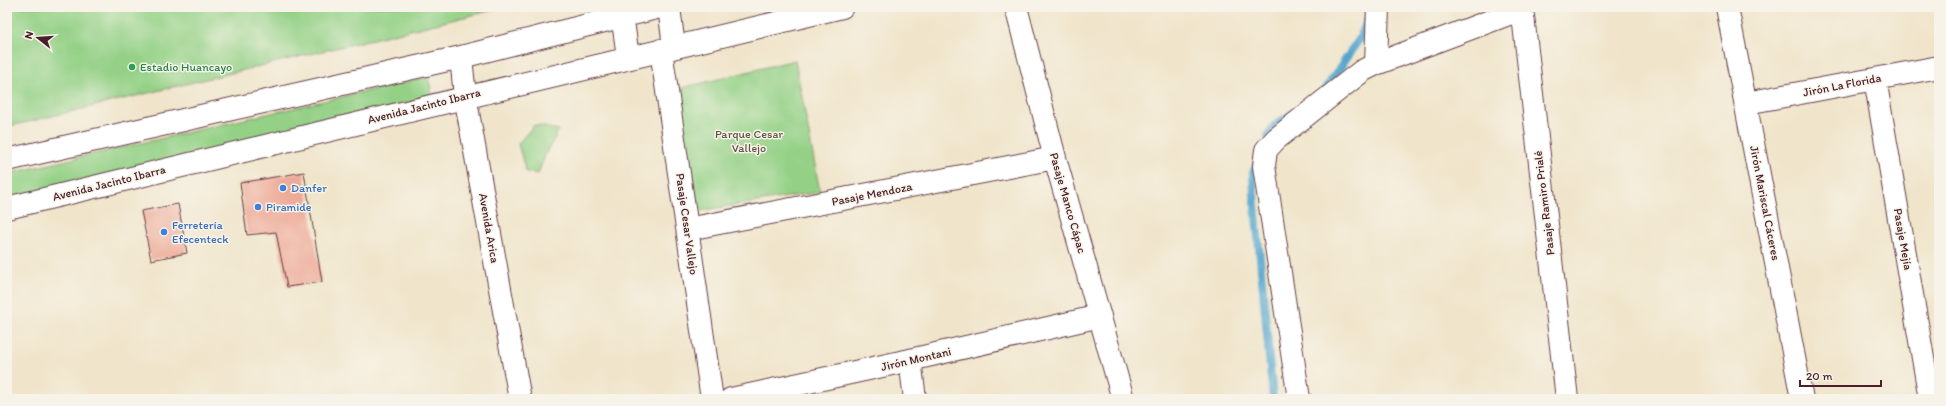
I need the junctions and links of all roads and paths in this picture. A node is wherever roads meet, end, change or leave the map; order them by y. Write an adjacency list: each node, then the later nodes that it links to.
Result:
1 (660, 7): 8 (street)
2 (669, 7): 9 (street, Pasaje Cesar Vallejo)
3 (842, 7): 9 (street, Avenida Jacinto Ibarra)
4 (1016, 7): 17 (street, Pasaje Manco Cápac)
5 (1378, 7): 12 (street)
6 (1727, 7): 16 (street, Jirón Mariscal Cáceres)
7 (1522, 8): 12 (street); 29 (street, Pasaje Ramiro Prialé)
8 (622, 11): 10 (street); 11 (street)
9 (668, 48): 11 (street, Avenida Jacinto Ibarra); 20 (street, Pasaje Cesar Vallejo)
10 (461, 57): 15 (street, Avenida Arica); 18 (street)
11 (628, 58): 15 (street, Avenida Jacinto Ibarra)
12 (1376, 64): 28 (street)
13 (1939, 67): 14 (street, Jirón La Florida)
14 (1875, 79): 16 (street, Jirón La Florida); 31 (street, Pasaje Mejía)
15 (465, 96): 19 (street, Avenida Jacinto Ibarra); 23 (street, Avenida Arica)
16 (1746, 104): 30 (street, Jirón Mariscal Cáceres)
17 (1055, 158): 20 (street, Pasaje Mendoza); 21 (street, Pasaje Manco Cápac)
18 (7, 160)
19 (7, 208)
20 (688, 230): 24 (street, Pasaje Cesar Vallejo)
21 (1100, 316): 22 (street, Jirón Montani); 27 (street, Pasaje Manco Cápac)
22 (910, 360): 25 (street, Jirón Montani); 26 (street)
23 (520, 399)
24 (712, 399)
25 (731, 399)
26 (915, 399)
27 (1123, 399)
28 (1299, 399)
29 (1567, 399)
30 (1802, 399)
31 (1930, 399)

